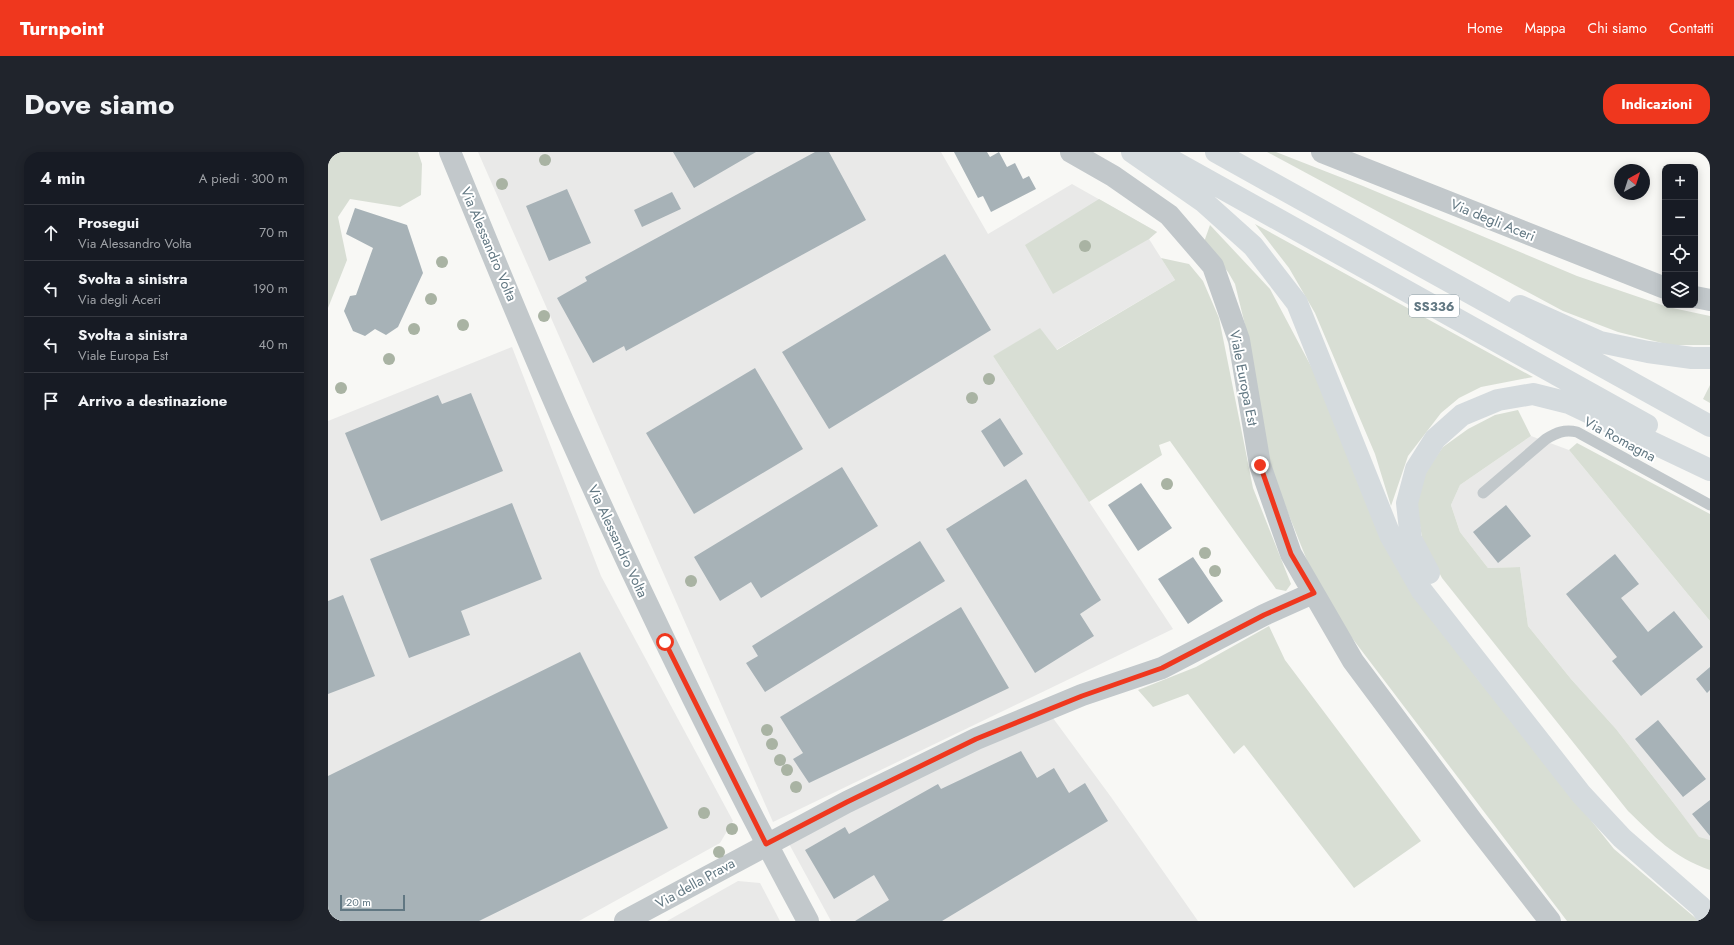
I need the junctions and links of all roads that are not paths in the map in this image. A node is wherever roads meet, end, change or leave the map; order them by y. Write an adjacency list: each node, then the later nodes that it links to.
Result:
1 (450, 152): 18 (street, Via Alessandro Volta)
2 (1072, 152): 17 (street, Viale Europa Est)
3 (1132, 152): 20 (highway)
4 (1157, 152): 13 (highway, SS336)
5 (1216, 152): 7 (highway, SS336)
6 (1322, 152): 8 (street, Via degli Aceri)
7 (1390, 248): 11 (highway); 12 (highway, SS336)
8 (1662, 287)
9 (1698, 298): 10 (street)
10 (1710, 300)
11 (1710, 358)
12 (1710, 426)
13 (1710, 460)
14 (1710, 470): 19 (highway)
15 (1483, 493): 16 (lane, Via Romagna)
16 (1710, 505)
17 (1314, 593): 18 (street); 23 (street, Viale Europa Est)
18 (766, 844): 21 (street, Via della Prava); 22 (street, Via Alessandro Volta)
19 (1710, 892)
20 (1710, 920)
21 (625, 921)
22 (808, 921)
23 (1550, 921)

